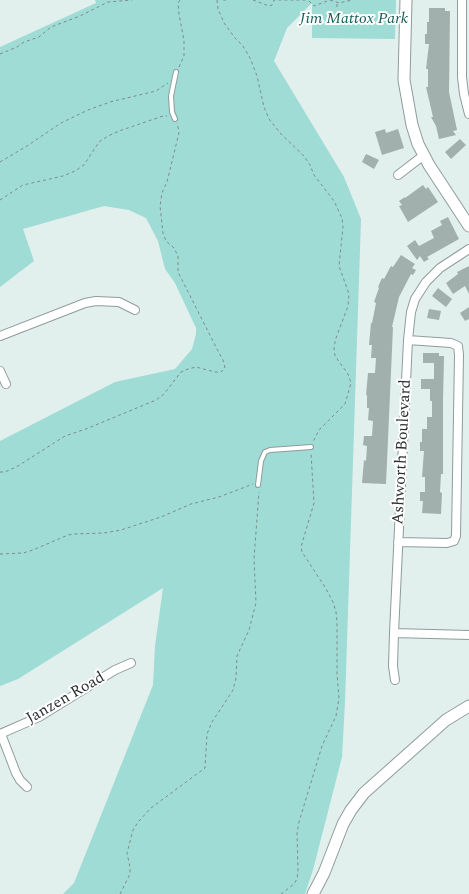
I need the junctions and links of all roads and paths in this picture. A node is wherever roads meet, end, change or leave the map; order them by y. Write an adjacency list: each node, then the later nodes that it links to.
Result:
1 (132, 0): 14 (path)
2 (180, 0): 15 (path)
3 (217, 0): 29 (path)
4 (223, 0): 5 (path)
5 (228, 0)
6 (253, 0): 7 (path)
7 (308, 0): 8 (path)
8 (330, 0): 12 (path)
9 (352, 0): 12 (path)
10 (406, 0): 18 (street)
11 (462, 0): 16 (street)
12 (337, 3): 13 (path)
13 (337, 8)
14 (0, 54)
15 (176, 72): 17 (lane); 19 (path)
16 (469, 114)
17 (175, 119): 21 (path); 30 (path)
18 (424, 155): 20 (street); 22 (street)
19 (0, 162)
20 (398, 175)
21 (0, 200)
22 (469, 226)
23 (469, 249): 26 (street, Ashworth Boulevard)
24 (135, 310): 25 (street)
25 (0, 336)
26 (408, 340): 32 (street, Ashworth Boulevard); 32 (street)
27 (0, 371): 28 (street)
28 (6, 384)
29 (311, 447): 31 (lane); 42 (path)
30 (0, 472)
31 (258, 485): 33 (path); 41 (path)
32 (398, 542): 34 (street, Ashworth Boulevard)
33 (0, 554)
34 (394, 633): 35 (street); 37 (street, Ashworth Boulevard)
35 (469, 634)
36 (131, 663): 39 (street, Janzen Road)
37 (395, 680)
38 (469, 706): 43 (street)
39 (0, 734): 40 (street)
40 (27, 787)
41 (120, 894)
42 (281, 894)
43 (313, 894)

